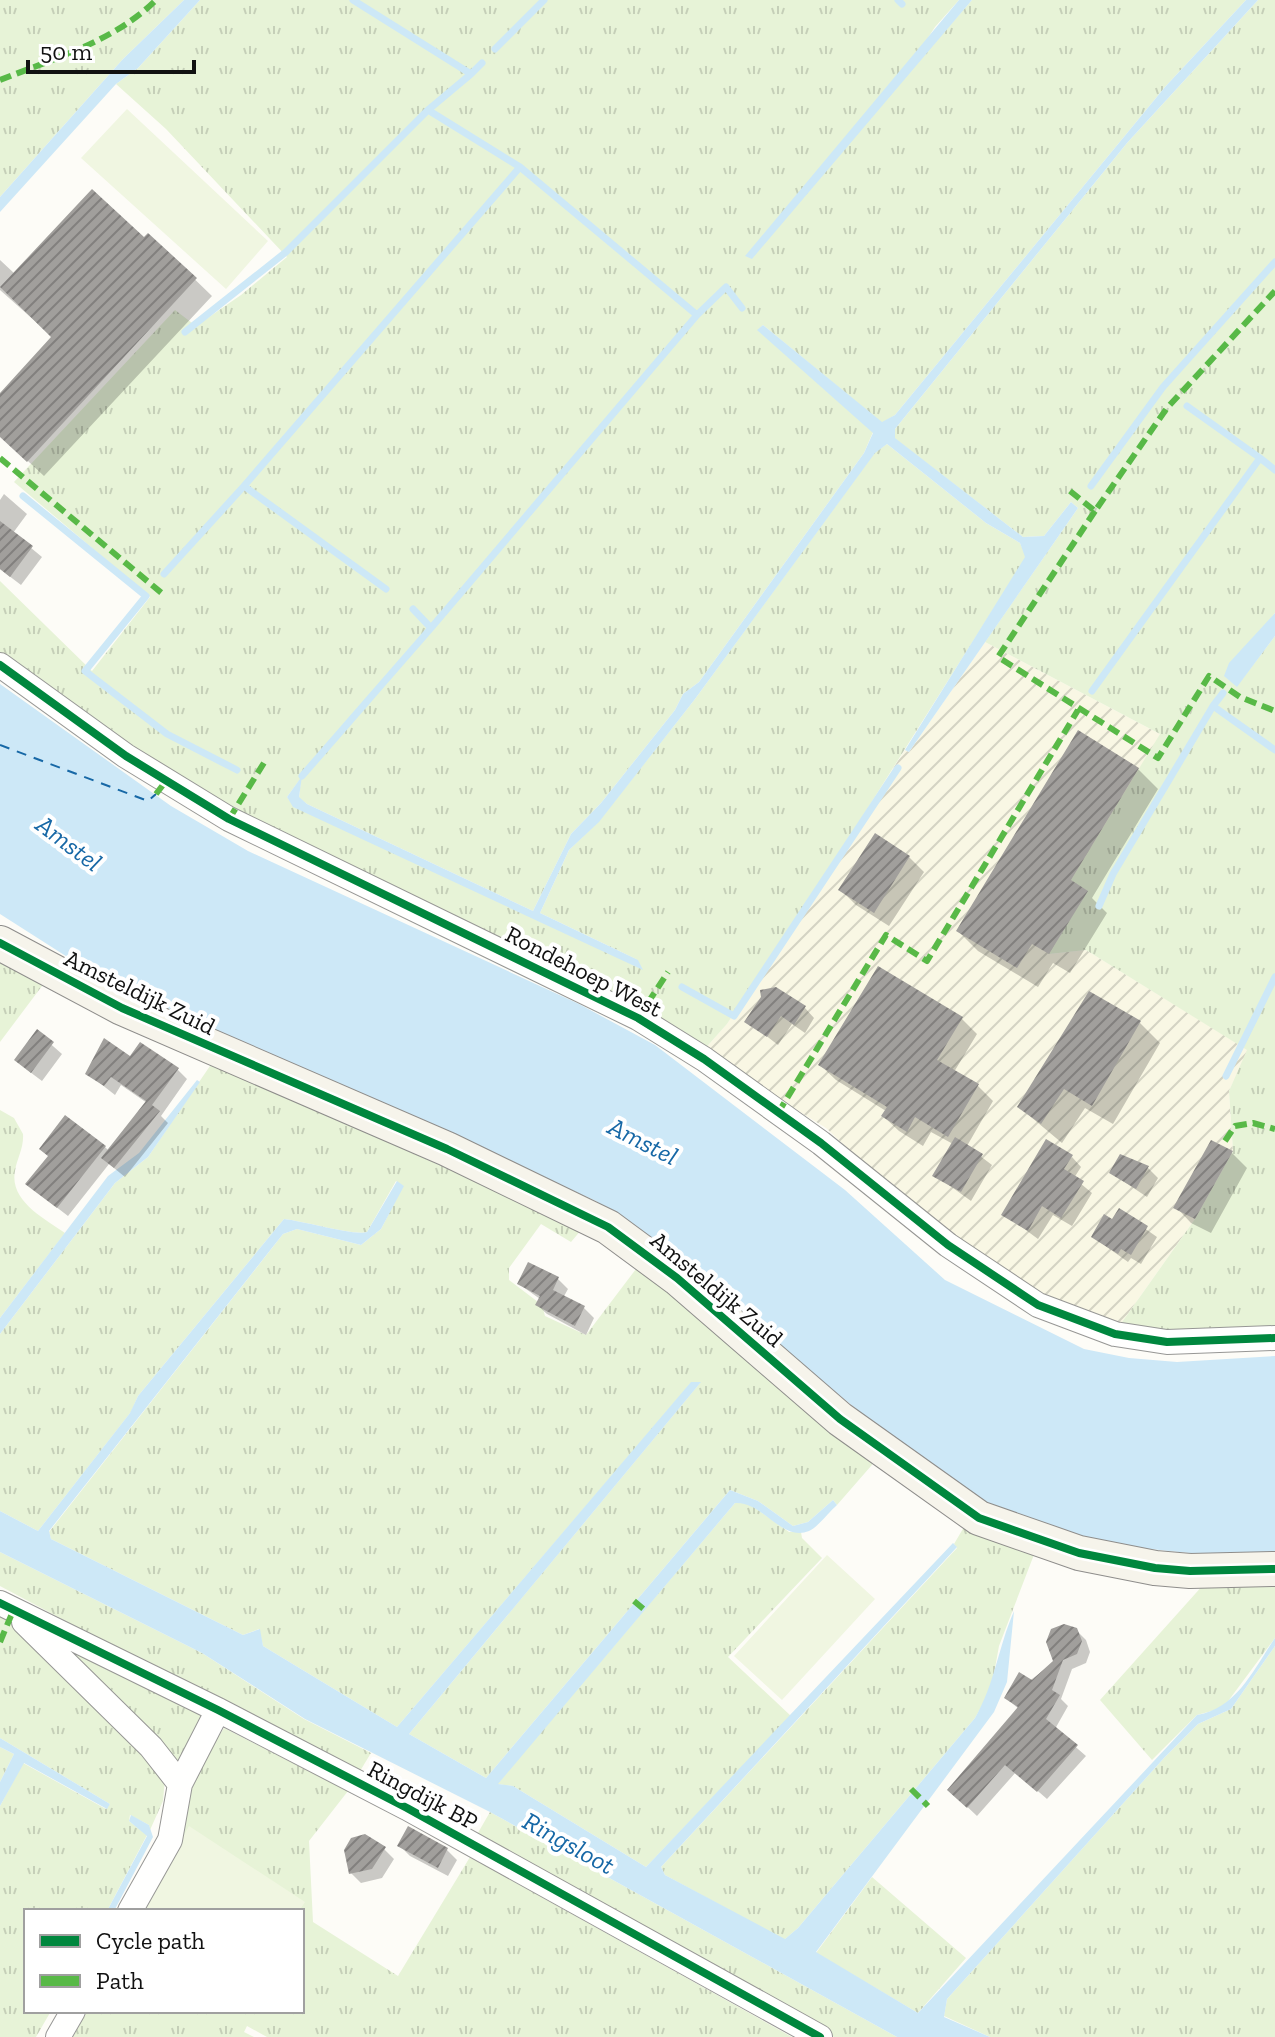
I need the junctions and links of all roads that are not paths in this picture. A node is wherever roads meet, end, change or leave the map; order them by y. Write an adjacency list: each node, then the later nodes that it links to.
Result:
1 (0, 665): 3 (street, Rondehoep West)
2 (0, 943): 4 (street, Amsteldijk Zuid)
3 (1275, 1338)
4 (1275, 1569)
5 (7, 1607): 6 (street, Ringdijk BP); 7 (street, Ringdijk BP)
6 (218, 1710): 7 (street); 11 (street, Ringdijk BP)
7 (180, 1784): 8 (street)
8 (131, 1909)
9 (72, 2013): 10 (street)
10 (58, 2037)
11 (820, 2037)

